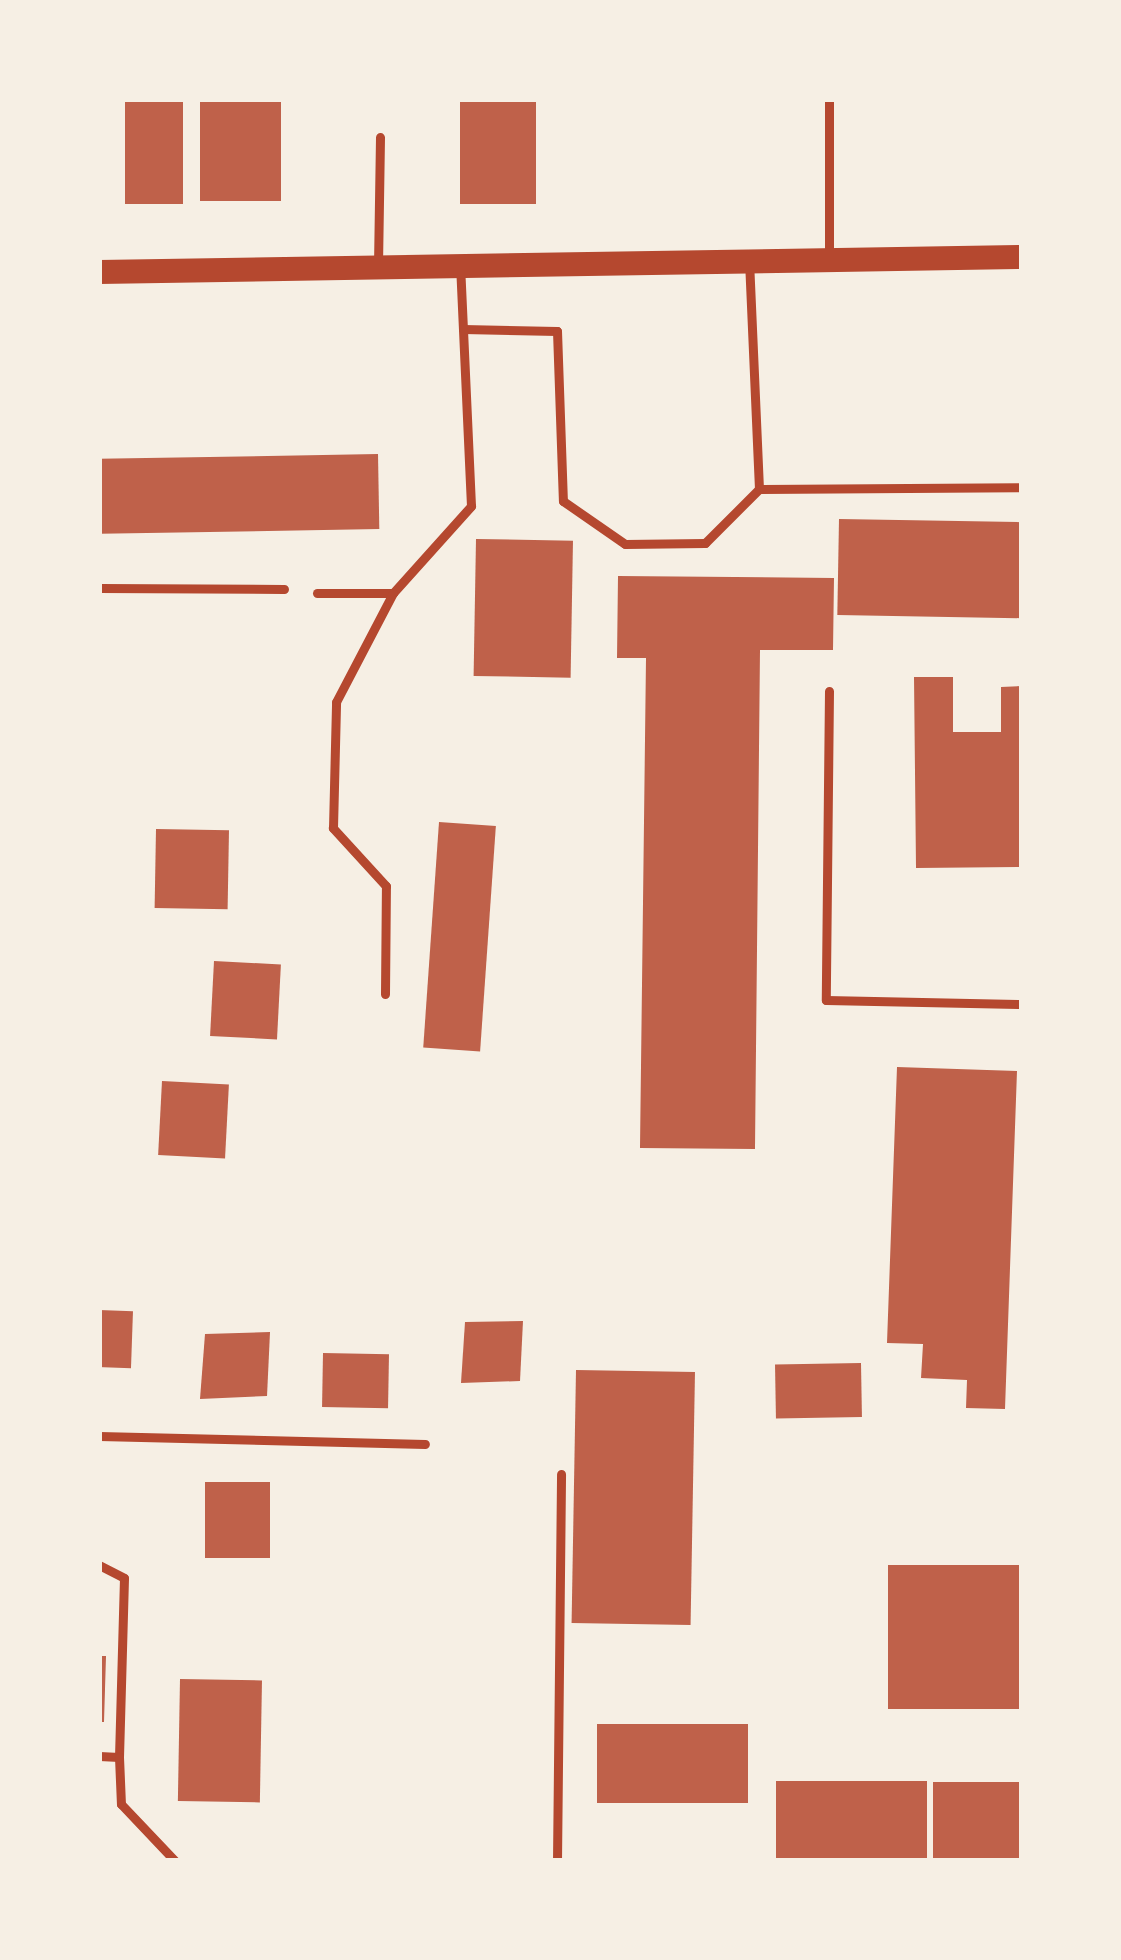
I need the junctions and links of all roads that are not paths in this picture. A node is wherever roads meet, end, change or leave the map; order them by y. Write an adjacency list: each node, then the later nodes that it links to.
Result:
1 (829, 99): 3 (lane)
2 (380, 137): 7 (lane)
3 (829, 257): 4 (main road); 5 (main road)
4 (1022, 257)
5 (749, 258): 6 (main road); 11 (lane)
6 (460, 263): 7 (main road); 9 (lane)
7 (378, 265): 8 (main road)
8 (99, 272)
9 (463, 329): 11 (lane); 15 (lane)
10 (1022, 488): 11 (lane)
11 (759, 489)
12 (99, 588): 13 (lane)
13 (284, 589)
14 (317, 592): 15 (lane)
15 (393, 593): 17 (lane)
16 (830, 691): 18 (lane)
17 (385, 994)
18 (1022, 1004)
19 (99, 1436): 20 (lane)
20 (424, 1444)
21 (561, 1474): 26 (lane)
22 (99, 1565): 24 (lane)
23 (99, 1756): 24 (lane)
24 (119, 1757): 25 (lane)
25 (175, 1861)
26 (557, 1861)

